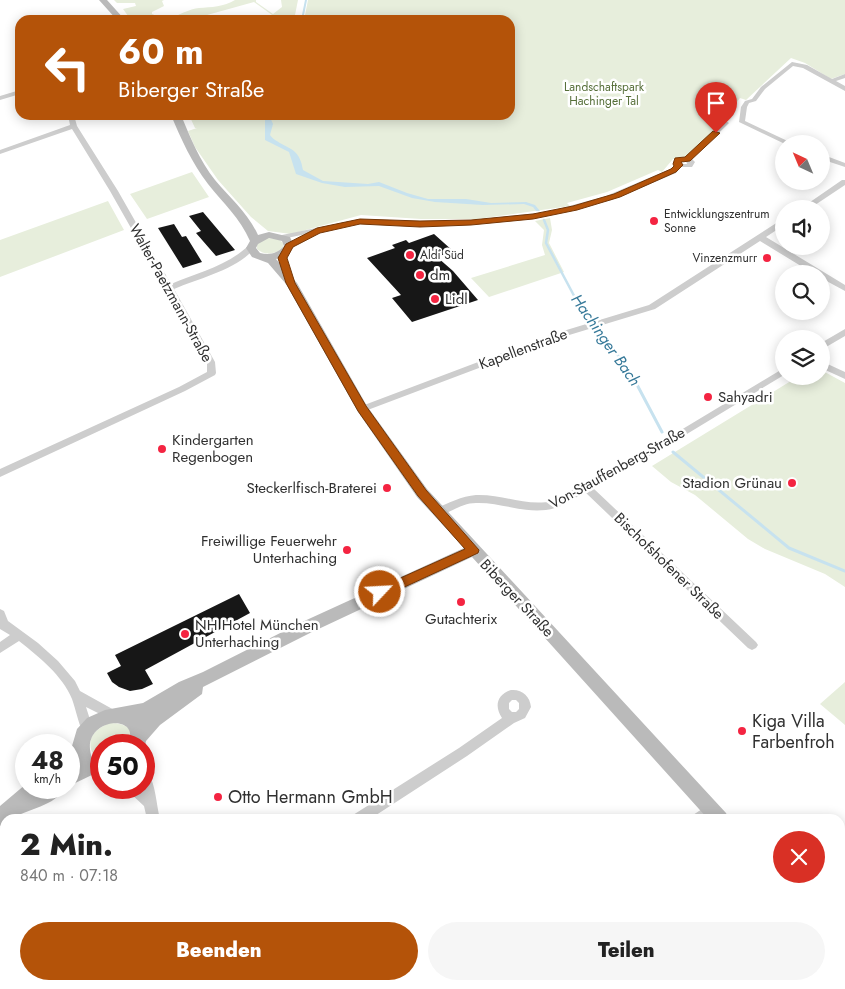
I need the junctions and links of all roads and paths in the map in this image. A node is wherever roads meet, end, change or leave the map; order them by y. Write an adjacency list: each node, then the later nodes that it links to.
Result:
1 (103, 0): 2 (main road)
2 (116, 15)
3 (845, 76): 4 (street)
4 (831, 81): 5 (street); 12 (street)
5 (845, 89)
6 (15, 94): 7 (street)
7 (0, 98)
8 (72, 120): 11 (street, Walter-Paetzmann-Straße)
9 (178, 120): 18 (main road)
10 (726, 123): 23 (street)
11 (74, 126): 13 (street); 30 (street, Walter-Paetzmann-Straße)
12 (775, 137)
13 (0, 152)
14 (830, 159): 15 (street)
15 (845, 165)
16 (845, 182): 17 (street)
17 (818, 200)
18 (242, 218): 20 (main road); 22 (main road)
19 (775, 228): 21 (street, Kapellenstraße)
20 (269, 235): 22 (main road); 23 (main road)
21 (760, 237): 26 (street); 36 (street, Kapellenstraße)
22 (253, 244): 24 (main road, Biberger Straße); 25 (street)
23 (285, 245): 24 (main road); 28 (main road, Biberger Straße)
24 (264, 257): 25 (street); 28 (main road, Biberger Straße)
25 (226, 264): 30 (street)
26 (806, 265)
27 (830, 279): 29 (street)
28 (291, 283): 36 (main road, Biberger Straße)
29 (845, 288)
30 (170, 291): 37 (street, Walter-Paetzmann-Straße)
31 (845, 332): 32 (street)
32 (830, 341)
33 (830, 368): 35 (street)
34 (775, 376): 38 (street, Von-Stauffenberg-Straße)
35 (845, 376)
36 (362, 408): 39 (main road, Biberger Straße)
37 (0, 473)
38 (587, 488): 39 (street, Von-Stauffenberg-Straße); 43 (street, Bischofshofener Straße)
39 (439, 512): 40 (main road, Biberger Straße)
40 (474, 550): 45 (main road); 61 (main road, Biberger Straße)
41 (1, 621): 42 (street)
42 (19, 635): 44 (street); 46 (street)
43 (752, 645)
44 (0, 648)
45 (210, 677): 47 (main road); 51 (main road)
46 (76, 695): 47 (street); 49 (street)
47 (116, 715): 49 (main road); 50 (main road)
48 (512, 717): 60 (street)
49 (87, 729): 52 (main road)
50 (137, 734)
51 (144, 734)
52 (80, 742)
53 (22, 799): 58 (main road)
54 (36, 799): 58 (main road)
55 (146, 799): 57 (street)
56 (149, 799): 57 (street)
57 (149, 802): 59 (street)
58 (5, 814)
59 (153, 814)
60 (366, 814)
61 (708, 814)

